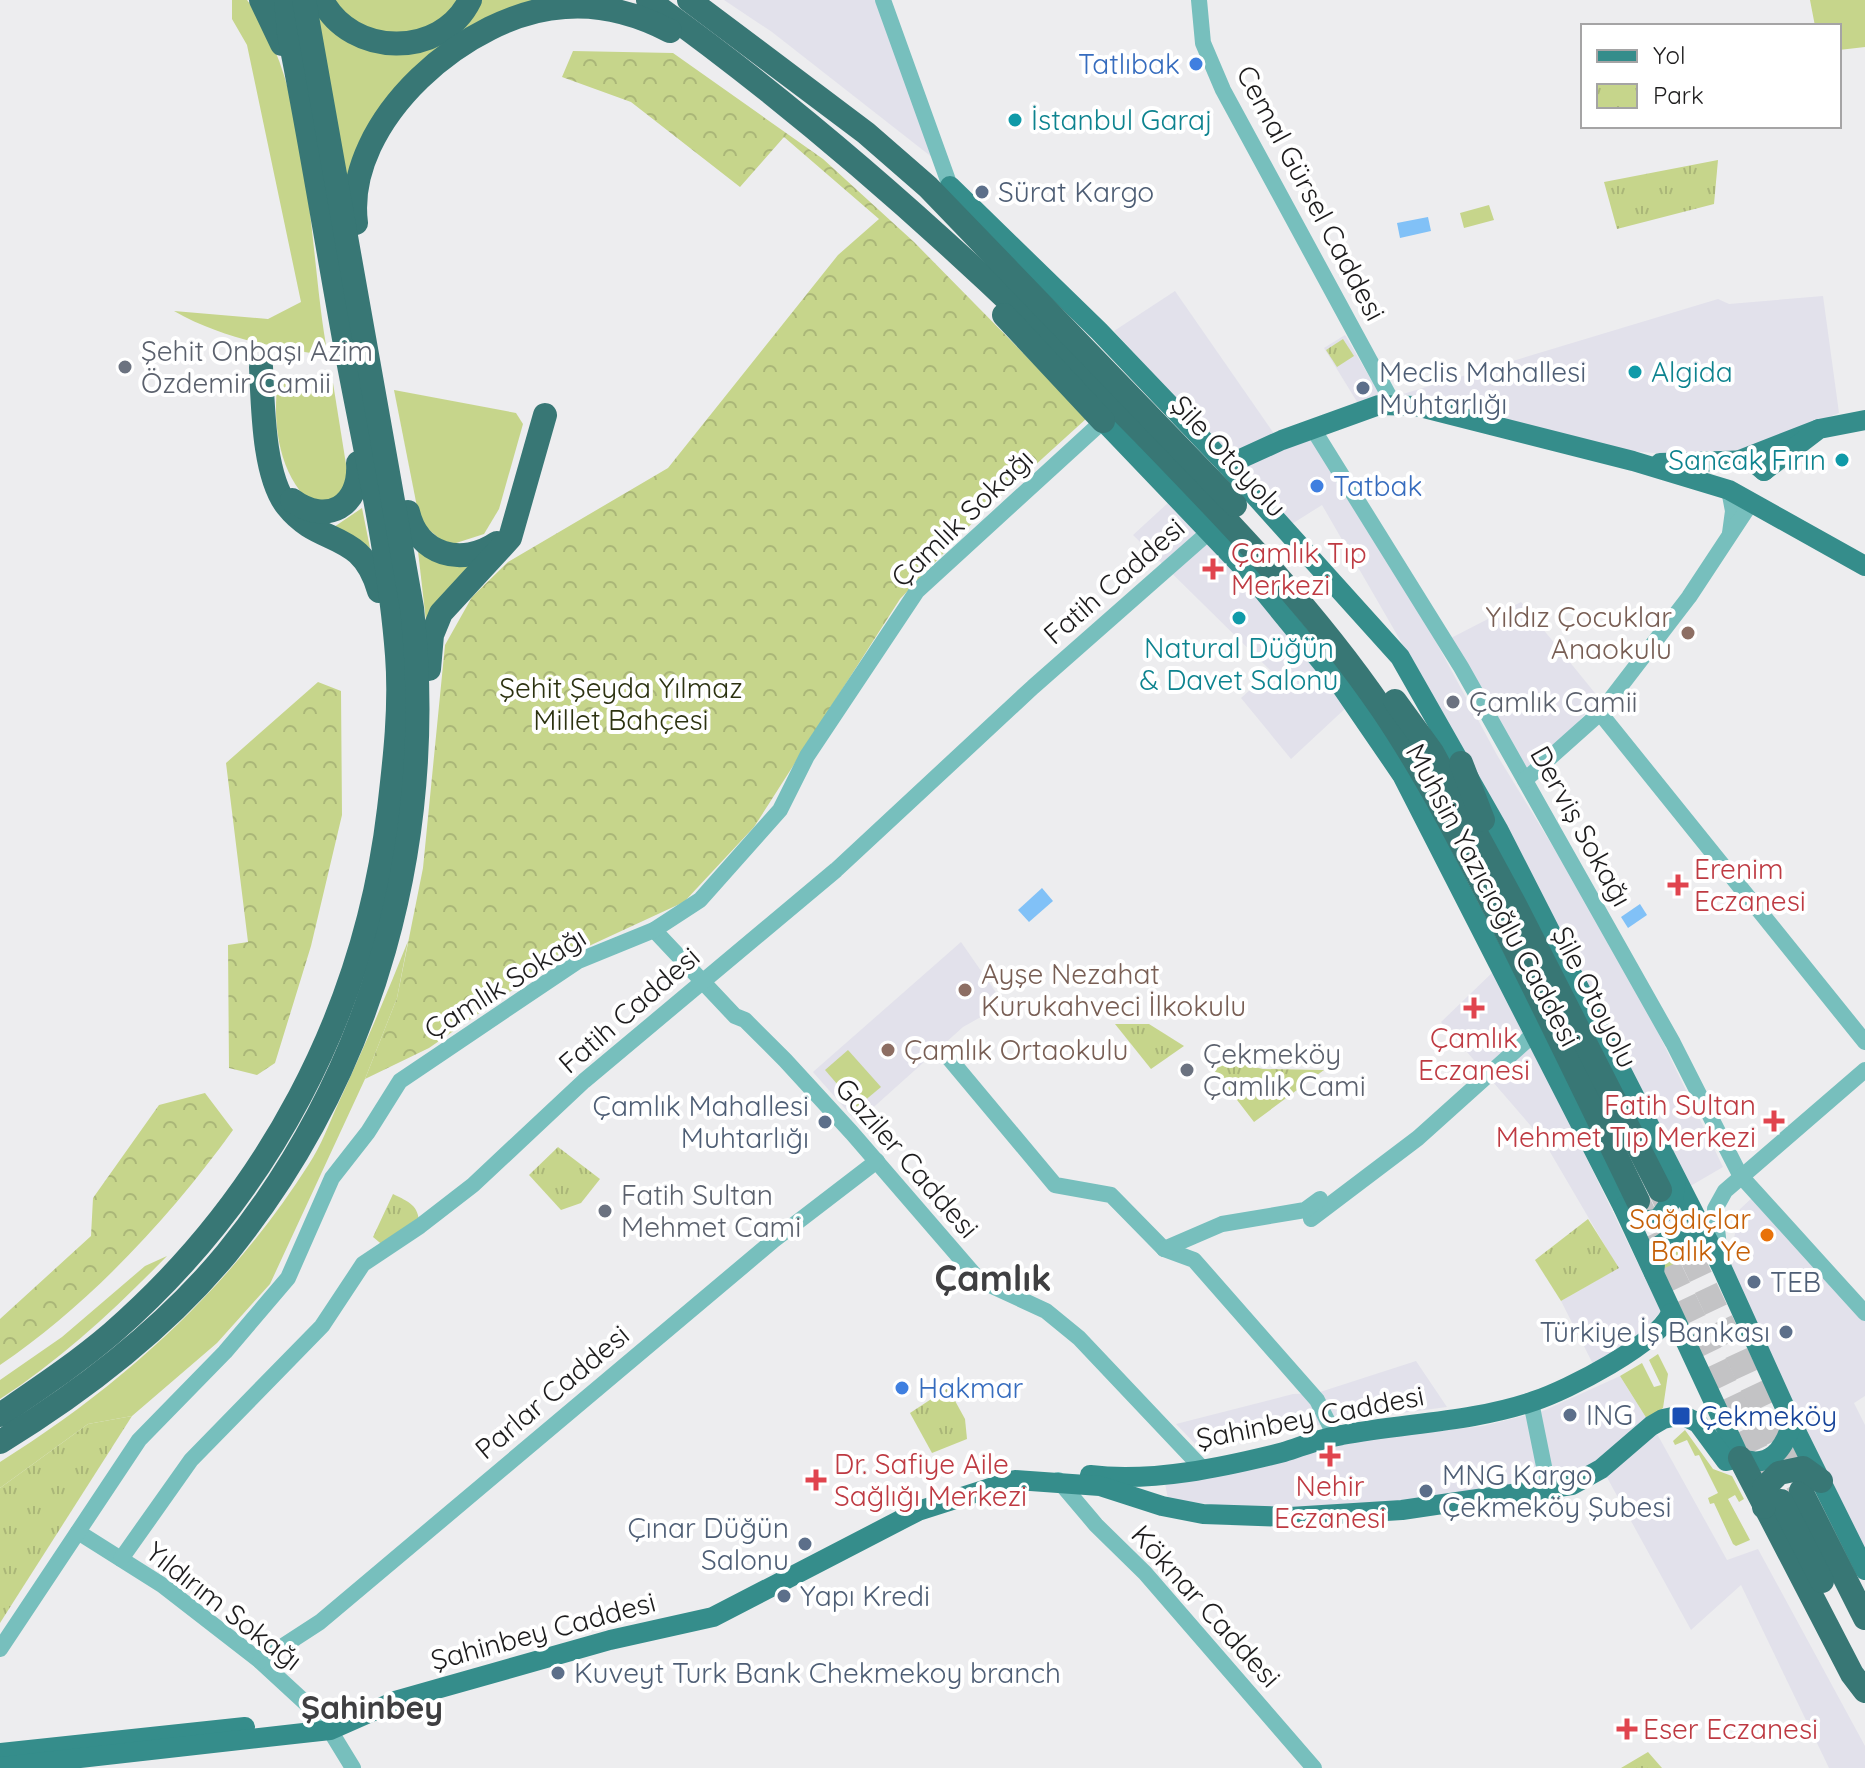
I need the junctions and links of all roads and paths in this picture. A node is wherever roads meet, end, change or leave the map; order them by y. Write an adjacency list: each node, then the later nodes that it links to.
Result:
1 (261, 0): 11 (highway)
2 (286, 0): 11 (highway)
3 (304, 0): 15 (highway)
4 (322, 0): 5 (highway)
5 (470, 0)
6 (648, 0): 10 (highway, Şile Otoyolu)
7 (689, 0): 12 (highway, Şile Otoyolu)
8 (883, 0): 13 (street)
9 (1199, 0): 18 (street, Cemal Gürsel Caddesi)
10 (711, 45): 14 (highway, Şile Otoyolu); 15 (highway)
11 (302, 108): 16 (highway)
12 (866, 133): 13 (highway); 41 (highway, Şile Otoyolu)
13 (950, 186): 27 (main road)
14 (950, 247): 22 (highway); 51 (highway, Şile Otoyolu)
15 (358, 291): 16 (highway)
16 (354, 334): 19 (highway)
17 (261, 367): 29 (highway)
18 (1394, 405): 23 (main road); 26 (main road)
19 (369, 415): 29 (highway); 32 (highway); 37 (highway); 38 (highway)
20 (545, 415): 32 (highway)
21 (1865, 420): 24 (main road)
22 (1103, 421): 33 (main road, Muhsin Yazıcıoğlu Caddesi); 42 (street, Çamlık Sokağı)
23 (1313, 429): 27 (main road); 40 (street, Derviş Sokağı)
24 (1819, 429): 25 (main road); 28 (main road)
25 (1739, 460): 26 (main road); 28 (main road); 30 (main road)
26 (1633, 461): 30 (main road)
27 (1227, 465): 39 (main road)
28 (1764, 471): 31 (main road)
29 (273, 477): 37 (highway)
30 (1729, 490): 31 (main road); 34 (street)
31 (1751, 503): 34 (street); 35 (main road)
32 (515, 525): 38 (highway)
33 (1209, 532): 43 (street, Fatih Caddesi); 44 (main road, Muhsin Yazıcıoğlu Caddesi)
34 (1729, 539): 36 (street)
35 (1865, 566)
36 (1600, 713): 40 (street); 45 (street)
37 (397, 720): 58 (highway)
38 (418, 758): 61 (highway)
39 (1461, 763): 41 (highway); 50 (main road)
40 (1525, 780): 49 (street, Derviş Sokağı)
41 (1515, 905): 50 (highway, Şile Otoyolu)
42 (654, 930): 43 (street, Gaziler Caddesi); 71 (street, Çamlık Sokağı)
43 (701, 981): 48 (street, Gaziler Caddesi); 72 (street, Fatih Caddesi)
44 (1535, 1033): 51 (main road, Muhsin Yazıcıoğlu Caddesi); 52 (street)
45 (1865, 1042)
46 (943, 1051): 52 (street)
47 (1865, 1070): 49 (street)
48 (877, 1161): 63 (street, Gaziler Caddesi); 77 (street, Parlar Caddesi)
49 (1740, 1175): 53 (street); 56 (street, Derviş Sokağı)
50 (1668, 1185): 51 (main road); 53 (main road)
51 (1631, 1204): 54 (main road, Muhsin Yazıcıoğlu Caddesi)
52 (1164, 1249): 60 (street)
53 (1718, 1260): 54 (main road); 59 (main road)
54 (1654, 1273): 55 (main road, Muhsin Yazıcıoğlu Caddesi)
55 (1671, 1313): 57 (main road, Şahinbey Caddesi); 62 (main road, Muhsin Yazıcıoğlu Caddesi)
56 (1865, 1313)
57 (1531, 1402): 60 (main road, Şahinbey Caddesi); 66 (street)
58 (0, 1415)
59 (1792, 1423): 62 (main road); 68 (main road)
60 (1335, 1436): 63 (main road, Şahinbey Caddesi)
61 (0, 1442)
62 (1740, 1458): 66 (main road); 68 (highway)
63 (1202, 1468): 64 (main road, Şahinbey Caddesi)
64 (1161, 1474): 65 (main road, Şahinbey Caddesi); 69 (main road)
65 (1056, 1476): 67 (main road, Şahinbey Caddesi); 69 (main road); 70 (main road); 84 (street, Köknar Caddesi)
66 (1549, 1491): 69 (main road)
67 (934, 1495): 70 (main road, Şahinbey Caddesi); 75 (main road, Şahinbey Caddesi)
68 (1792, 1495): 73 (main road); 74 (highway); 78 (highway); 79 (highway)
69 (1162, 1506)
70 (918, 1511): 75 (main road)
71 (78, 1532): 72 (street, Yıldırım Sokağı); 76 (street, Çamlık Sokağı)
72 (121, 1559): 77 (street, Yıldırım Sokağı)
73 (1865, 1570)
74 (1865, 1618)
75 (699, 1619): 80 (main road, Şahinbey Caddesi)
76 (0, 1649)
77 (260, 1661): 80 (street, Yıldırım Sokağı)
78 (1865, 1674)
79 (1865, 1691)
80 (327, 1725): 81 (main road); 82 (main road, Şahinbey Caddesi); 83 (street, Yıldırım Sokağı)
81 (0, 1753)
82 (0, 1767)
83 (353, 1768)
84 (1314, 1768)

